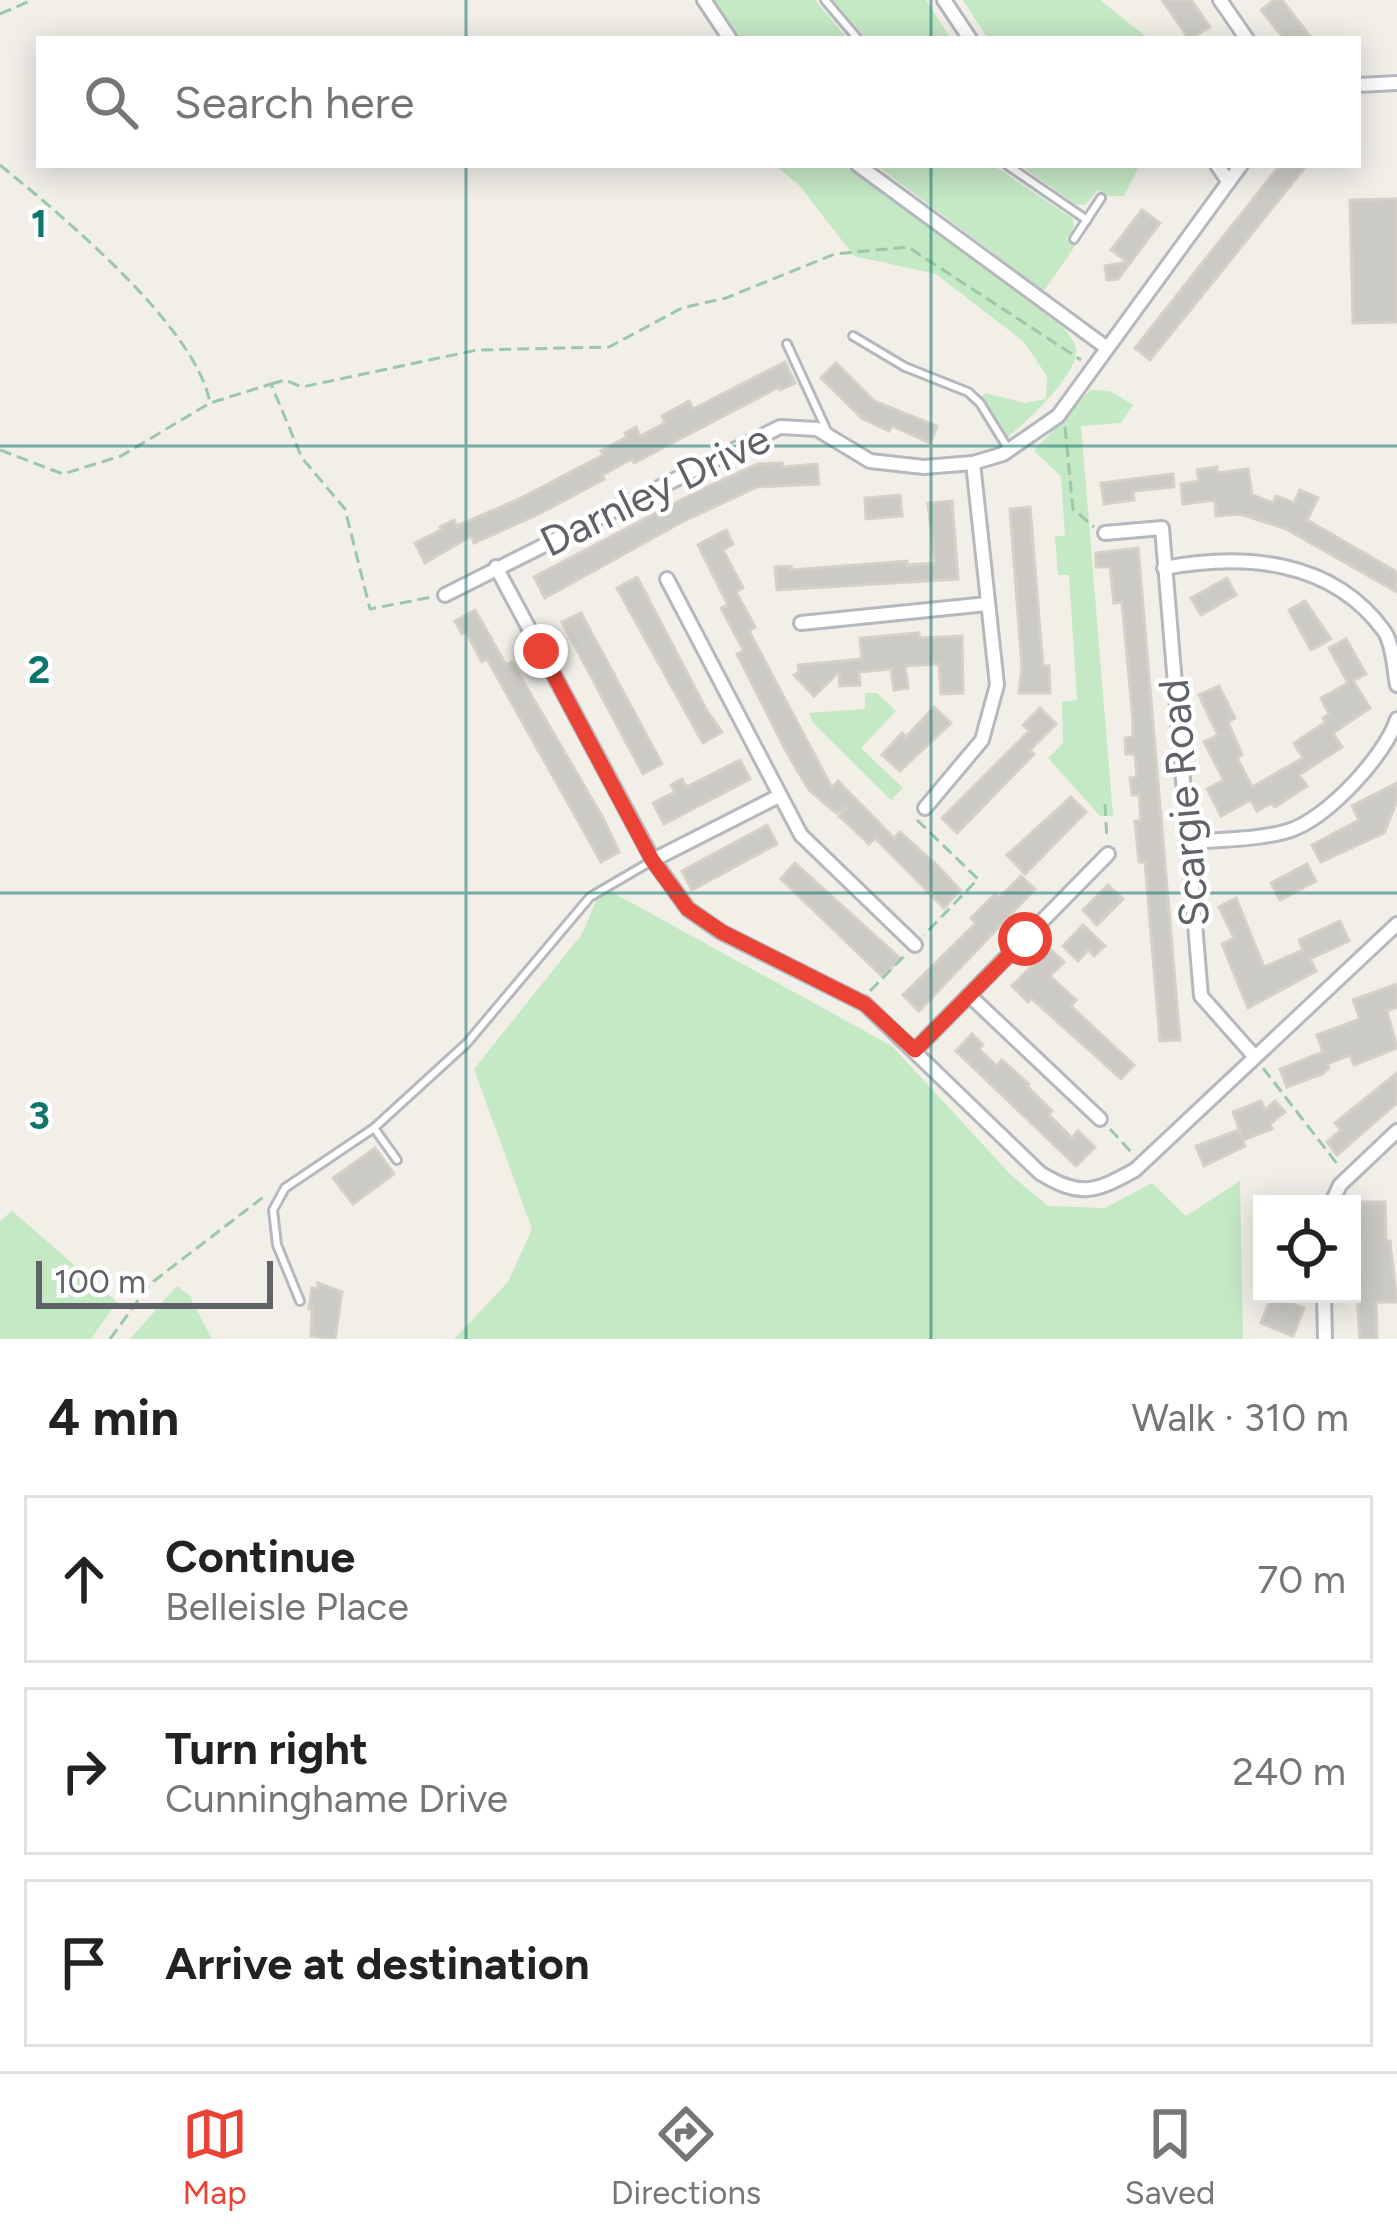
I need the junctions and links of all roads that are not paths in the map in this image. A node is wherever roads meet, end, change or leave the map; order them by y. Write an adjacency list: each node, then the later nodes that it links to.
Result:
1 (704, 0): 5 (street)
2 (825, 0): 6 (lane)
3 (944, 0): 7 (street)
4 (1220, 0): 8 (street)
5 (728, 36)
6 (855, 36)
7 (968, 36)
8 (1245, 36)
9 (1397, 83): 10 (street)
10 (1361, 86)
11 (863, 168): 21 (street)
12 (1013, 168): 17 (lane)
13 (1219, 168): 15 (street)
14 (1239, 168): 15 (street, Darnley Drive)
15 (1228, 181): 21 (street, Darnley Drive)
16 (1101, 198): 17 (lane)
17 (1087, 220): 18 (lane)
18 (1074, 239)
19 (853, 336): 23 (lane)
20 (787, 344): 22 (lane)
21 (1107, 348): 23 (street, Darnley Drive)
22 (829, 436): 24 (street, Darnley Drive); 26 (street, Darnley Drive)
23 (1009, 450): 24 (street, Darnley Drive)
24 (973, 463): 30 (street)
25 (1105, 533): 27 (street, Scargie Road)
26 (496, 567): 29 (street, Darnley Drive); 38 (street)
27 (1165, 568): 32 (street); 36 (street, Scargie Road)
28 (667, 579): 34 (street)
29 (445, 595)
30 (987, 604): 31 (street); 35 (street)
31 (801, 623)
32 (1397, 685)
33 (1397, 719): 36 (street)
34 (779, 796): 38 (street); 40 (street)
35 (925, 808)
36 (1186, 843): 43 (street, Scargie Road)
37 (1108, 854): 41 (street)
38 (652, 860): 42 (street); 45 (lane)
39 (1397, 924): 43 (street)
40 (916, 945)
41 (970, 995): 42 (street); 44 (street)
42 (915, 1050): 43 (street)
43 (1255, 1057)
44 (1100, 1119)
45 (374, 1128): 47 (lane); 49 (lane)
46 (1397, 1131): 48 (street)
47 (397, 1160)
48 (1337, 1195)
49 (300, 1301)
50 (1324, 1303): 51 (street)
51 (1325, 1339)

